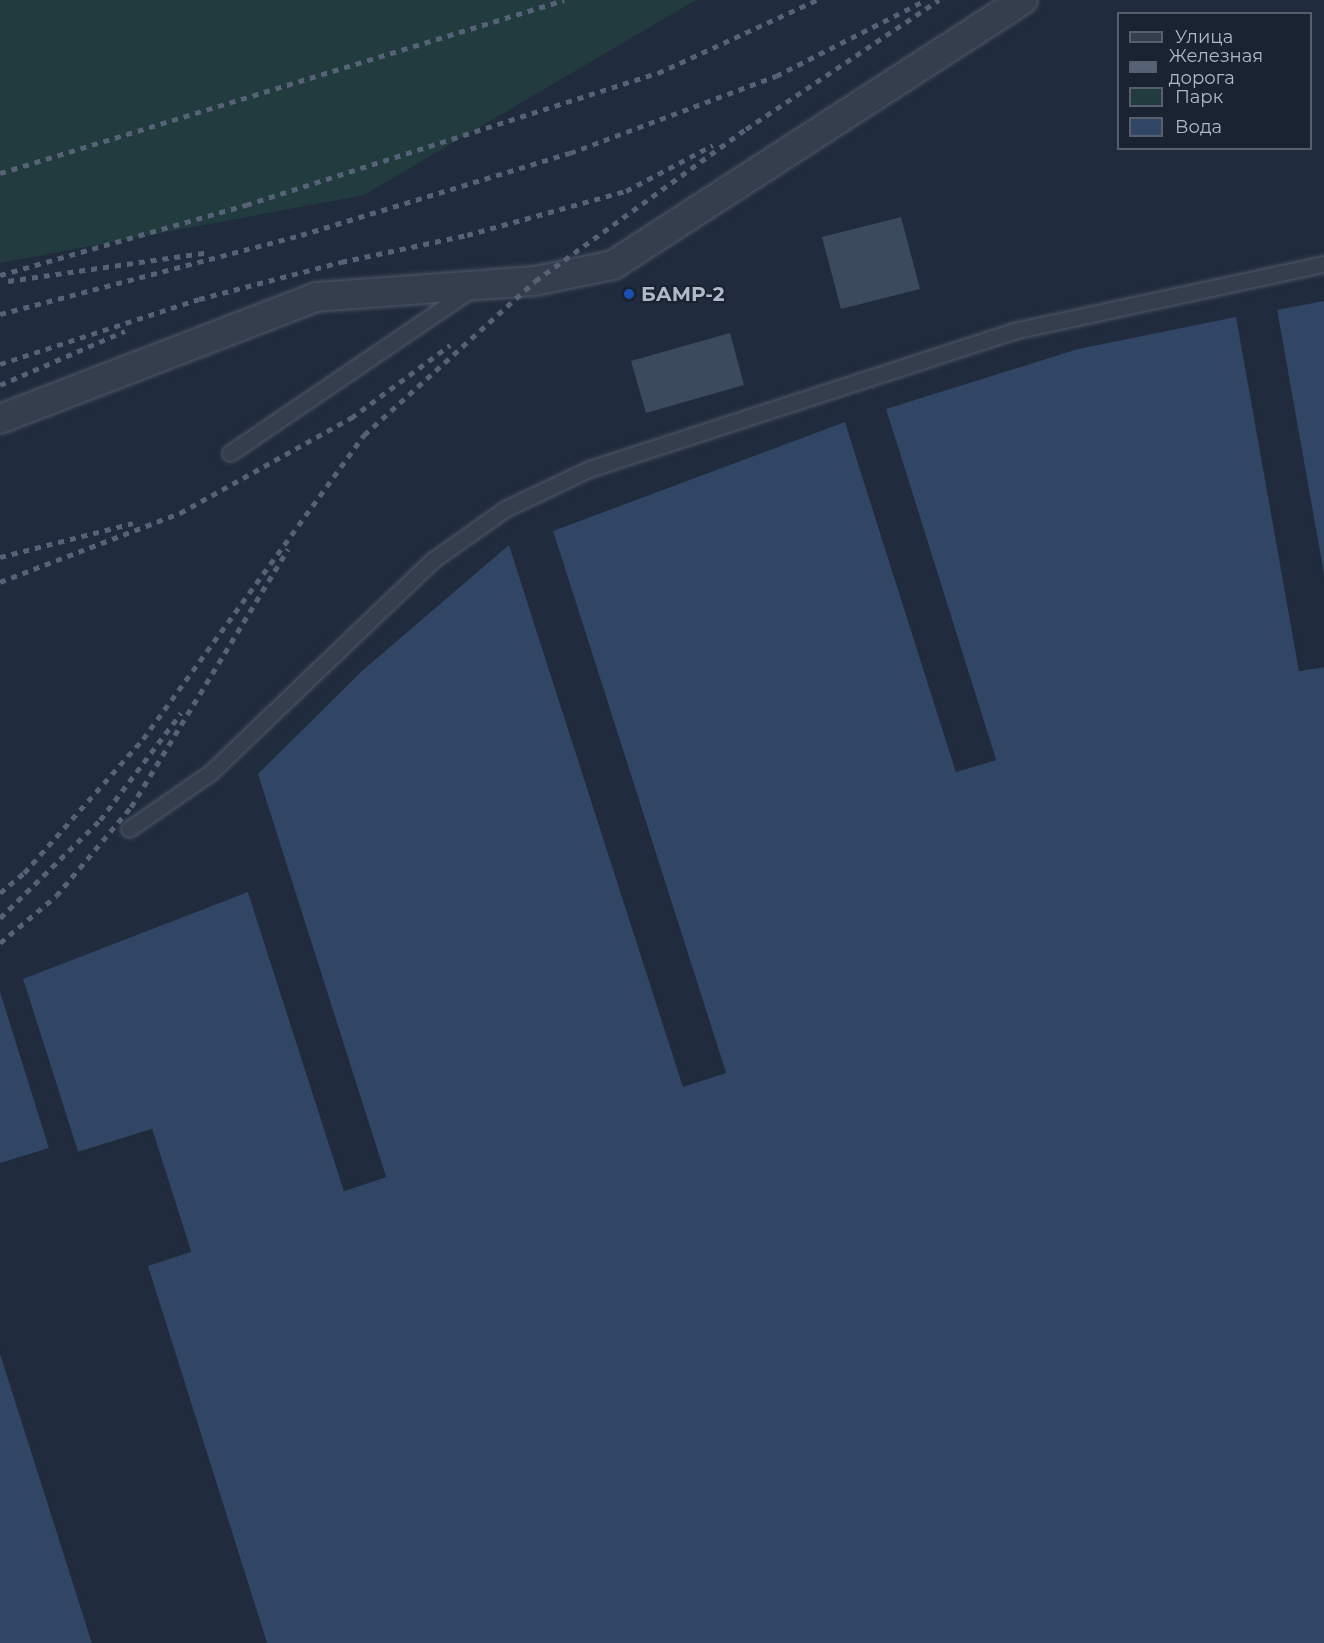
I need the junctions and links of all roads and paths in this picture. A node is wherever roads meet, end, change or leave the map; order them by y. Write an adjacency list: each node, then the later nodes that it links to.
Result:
1 (1023, 0): 3 (street)
2 (1324, 264): 6 (lane)
3 (480, 283): 4 (street); 5 (lane)
4 (0, 419)
5 (230, 453)
6 (129, 829)

